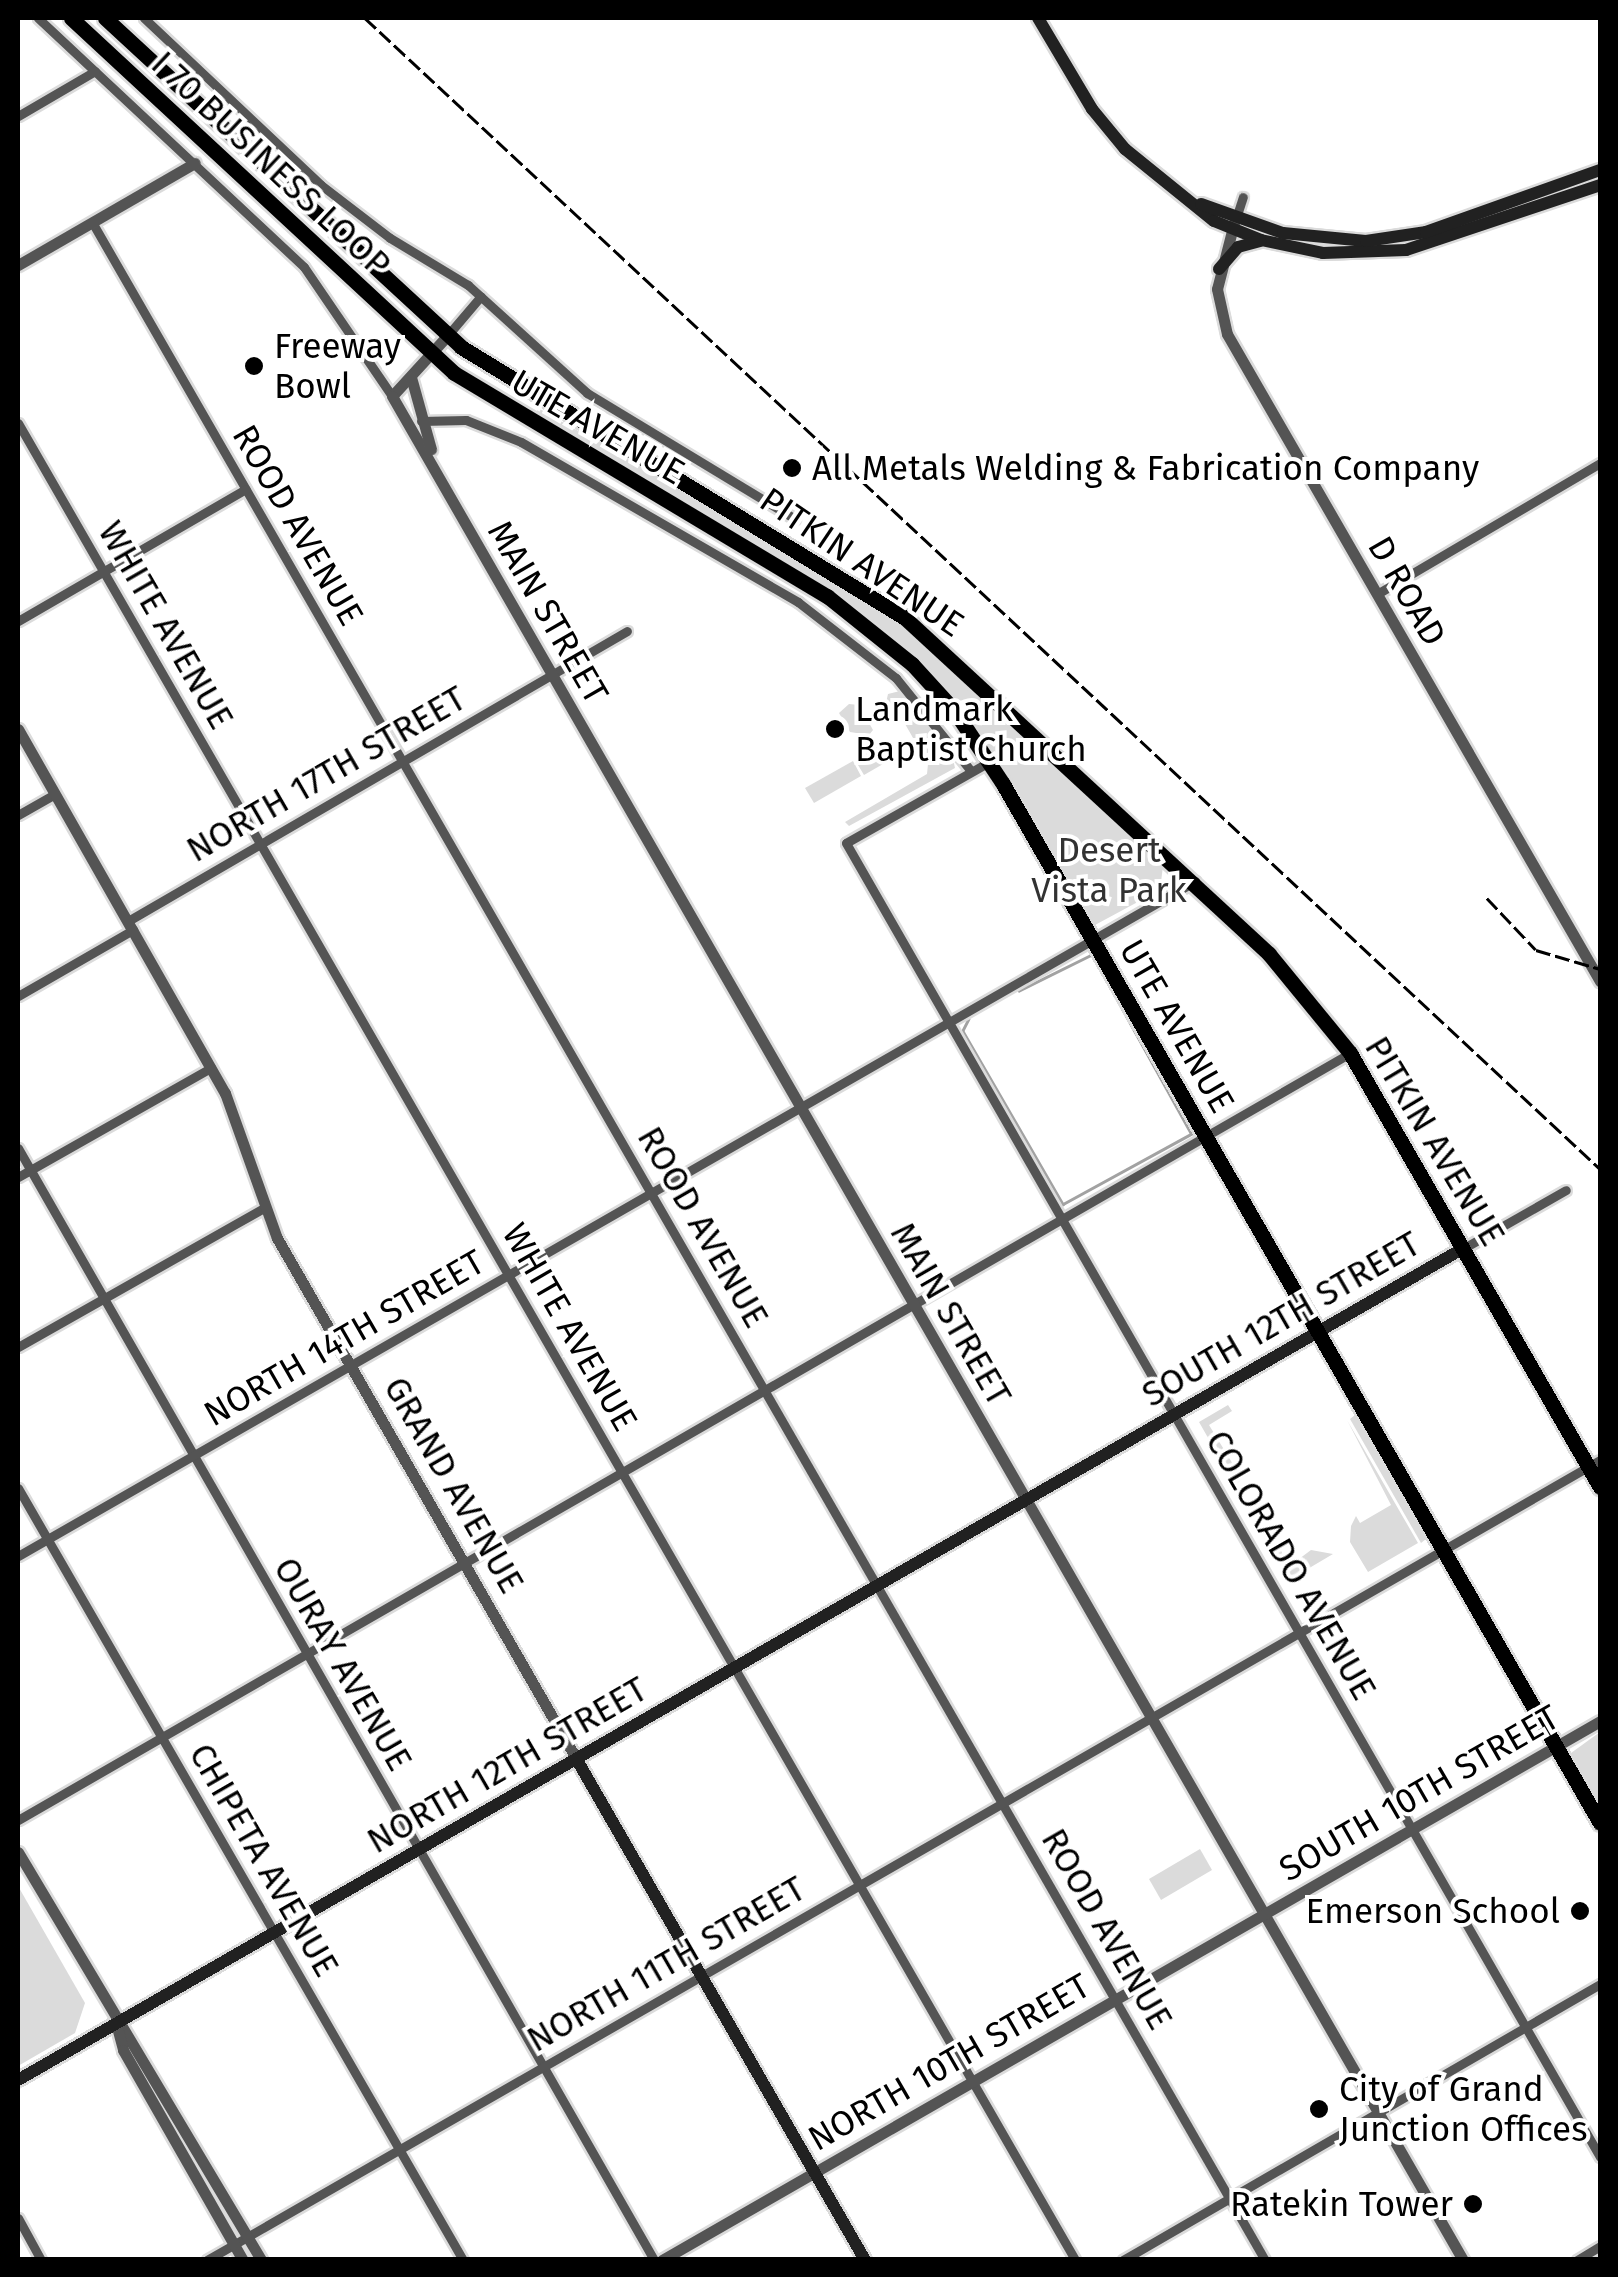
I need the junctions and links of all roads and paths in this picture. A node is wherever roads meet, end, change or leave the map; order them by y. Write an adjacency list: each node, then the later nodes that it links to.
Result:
1 (38, 18): 6 (street)
2 (71, 18): 19 (main road, I 70 BUSINESS LOOP)
3 (105, 18): 18 (main road, I 70 BUSINESS LOOP)
4 (144, 18): 17 (street)
5 (1045, 20): 13 (main road)
6 (95, 70): 7 (street); 8 (street)
7 (18, 116)
8 (194, 162): 12 (street); 21 (street)
9 (1600, 170): 13 (main road)
10 (1600, 185): 14 (main road)
11 (1243, 197): 13 (street)
12 (92, 222): 15 (street); 25 (street, ROOD AVENUE)
13 (1233, 224): 14 (main road); 16 (street, D ROAD)
14 (1261, 240): 16 (main road)
15 (18, 265)
16 (1219, 269): 29 (street, D ROAD)
17 (481, 296): 18 (street); 27 (street)
18 (447, 336): 19 (street); 40 (main road, PITKIN AVENUE)
19 (431, 354): 20 (street); 35 (main road, UTE AVENUE)
20 (410, 377): 21 (street); 22 (street)
21 (392, 396): 26 (street, MAIN STREET)
22 (418, 422): 26 (street); 36 (street)
23 (18, 423): 28 (street, WHITE AVENUE)
24 (1600, 463): 29 (street)
25 (246, 489): 28 (street); 34 (street, ROOD AVENUE)
26 (459, 513): 32 (street, MAIN STREET)
27 (795, 518)
28 (103, 571): 30 (street); 39 (street, WHITE AVENUE)
29 (1377, 594): 43 (street, D ROAD)
30 (18, 621)
31 (627, 631): 32 (street, NORTH 17TH STREET)
32 (552, 674): 34 (street, NORTH 17TH STREET); 48 (street, MAIN STREET)
33 (18, 729): 37 (street, GRAND AVENUE)
34 (403, 761): 39 (street, NORTH 17TH STREET); 54 (street, ROOD AVENUE)
35 (990, 762): 36 (street); 42 (main road, UTE AVENUE)
36 (971, 771): 45 (street, COLORADO AVENUE)
37 (55, 794): 38 (street); 41 (street, GRAND AVENUE)
38 (18, 816)
39 (260, 844): 41 (street, NORTH 17TH STREET); 58 (street, WHITE AVENUE)
40 (1194, 881): 42 (street, NORTH 14TH STREET); 46 (main road, PITKIN AVENUE)
41 (131, 925): 44 (street, NORTH 17TH STREET); 47 (street, GRAND AVENUE)
42 (1092, 940): 45 (street, NORTH 14TH STREET); 49 (main road, UTE AVENUE)
43 (1600, 980)
44 (18, 996)
45 (948, 1022): 48 (street, NORTH 14TH STREET); 56 (street, COLORADO AVENUE)
46 (1350, 1053): 49 (street); 57 (main road, PITKIN AVENUE)
47 (212, 1068): 51 (street); 55 (street, GRAND AVENUE)
48 (801, 1107): 54 (street, NORTH 14TH STREET); 60 (street, MAIN STREET)
49 (1206, 1137): 56 (street); 61 (main road, UTE AVENUE)
50 (18, 1148): 51 (street, OURAY AVENUE)
51 (31, 1172): 52 (street); 59 (street, OURAY AVENUE)
52 (18, 1177)
53 (1566, 1190): 57 (street, SOUTH 12TH STREET)
54 (652, 1193): 58 (street, NORTH 14TH STREET); 64 (street, ROOD AVENUE)
55 (265, 1206): 59 (street); 63 (street, GRAND AVENUE)
56 (1062, 1220): 60 (street); 65 (street, COLORADO AVENUE)
57 (1464, 1248): 61 (main road, SOUTH 12TH STREET); 67 (main road, PITKIN AVENUE)
58 (508, 1275): 63 (street, NORTH 14TH STREET); 68 (street, WHITE AVENUE)
59 (104, 1298): 62 (street); 66 (street, OURAY AVENUE)
60 (914, 1305): 64 (street); 71 (street, MAIN STREET)
61 (1320, 1334): 65 (main road, SOUTH 12TH STREET); 73 (main road, UTE AVENUE)
62 (18, 1347)
63 (350, 1366): 66 (street, NORTH 14TH STREET); 75 (street, GRAND AVENUE)
64 (766, 1390): 68 (street); 76 (street, ROOD AVENUE)
65 (1175, 1416): 71 (main road, SOUTH 12TH STREET); 77 (street, COLORADO AVENUE)
66 (192, 1456): 72 (street, NORTH 14TH STREET); 78 (street, OURAY AVENUE)
67 (1595, 1463): 69 (main road, PITKIN AVENUE); 73 (street, NORTH 11TH STREET)
68 (622, 1473): 75 (street); 79 (street, WHITE AVENUE)
69 (1600, 1486)
70 (18, 1488): 72 (street, CHIPETA AVENUE)
71 (1028, 1502): 76 (main road, NORTH 12TH STREET); 80 (street, MAIN STREET)
72 (47, 1539): 74 (street, NORTH 14TH STREET); 82 (street, CHIPETA AVENUE)
73 (1442, 1551): 77 (street, NORTH 11TH STREET); 83 (main road, UTE AVENUE)
74 (18, 1556)
75 (464, 1563): 78 (street); 84 (street, GRAND AVENUE)
76 (878, 1588): 79 (main road, NORTH 12TH STREET); 85 (street, ROOD AVENUE)
77 (1298, 1633): 80 (street, NORTH 11TH STREET); 88 (street, COLORADO AVENUE)
78 (306, 1654): 82 (street); 89 (street, OURAY AVENUE)
79 (736, 1670): 84 (main road, NORTH 12TH STREET); 91 (street, WHITE AVENUE)
80 (1152, 1717): 85 (street, NORTH 11TH STREET); 92 (street, MAIN STREET)
81 (1600, 1721): 83 (street, SOUTH 10TH STREET)
82 (162, 1737): 86 (street); 93 (street, CHIPETA AVENUE)
83 (1556, 1746): 87 (main road, UTE AVENUE); 88 (street, SOUTH 10TH STREET)
84 (577, 1760): 89 (main road, NORTH 12TH STREET); 94 (main road, GRAND AVENUE)
85 (1002, 1802): 91 (street, NORTH 11TH STREET); 96 (street, ROOD AVENUE)
86 (18, 1820)
87 (1600, 1823)
88 (1412, 1829): 92 (street, SOUTH 10TH STREET); 98 (street, COLORADO AVENUE)
89 (418, 1850): 93 (main road, NORTH 12TH STREET); 99 (street, OURAY AVENUE)
90 (18, 1852): 97 (street)
91 (859, 1884): 94 (street, NORTH 11TH STREET); 101 (street, WHITE AVENUE)
92 (1264, 1914): 96 (street, NORTH 10TH STREET); 102 (street, MAIN STREET)
93 (274, 1932): 97 (main road, NORTH 12TH STREET); 103 (street, CHIPETA AVENUE)
94 (700, 1977): 99 (street, NORTH 11TH STREET); 105 (main road, GRAND AVENUE)
95 (1600, 1984): 98 (street)
96 (1115, 1999): 101 (street, NORTH 10TH STREET); 106 (street, ROOD AVENUE)
97 (116, 2024): 100 (main road, NORTH 12TH STREET); 108 (street); 109 (street)
98 (1526, 2027): 102 (street); 104 (street, COLORADO AVENUE)
99 (543, 2066): 103 (street, NORTH 11TH STREET); 116 (street, OURAY AVENUE)
100 (18, 2080)
101 (972, 2081): 105 (street, NORTH 10TH STREET); 119 (street, WHITE AVENUE)
102 (1379, 2112): 106 (street); 122 (street, MAIN STREET)
103 (400, 2150): 108 (street, NORTH 11TH STREET); 115 (street, CHIPETA AVENUE)
104 (1600, 2157)
105 (814, 2172): 117 (street, NORTH 10TH STREET); 118 (main road, GRAND AVENUE)
106 (1230, 2198): 120 (street); 121 (street, ROOD AVENUE)
107 (18, 2218): 111 (street)
108 (248, 2236): 109 (street, NORTH 11TH STREET); 114 (street)
109 (234, 2244): 112 (street, NORTH 11TH STREET); 113 (street)
110 (1600, 2246): 123 (street)
111 (41, 2260)
112 (207, 2260)
113 (243, 2260)
114 (262, 2260)
115 (463, 2260)
116 (654, 2260)
117 (662, 2260)
118 (865, 2260)
119 (1075, 2260)
120 (1123, 2260)
121 (1265, 2260)
122 (1463, 2260)
123 (1577, 2260)

